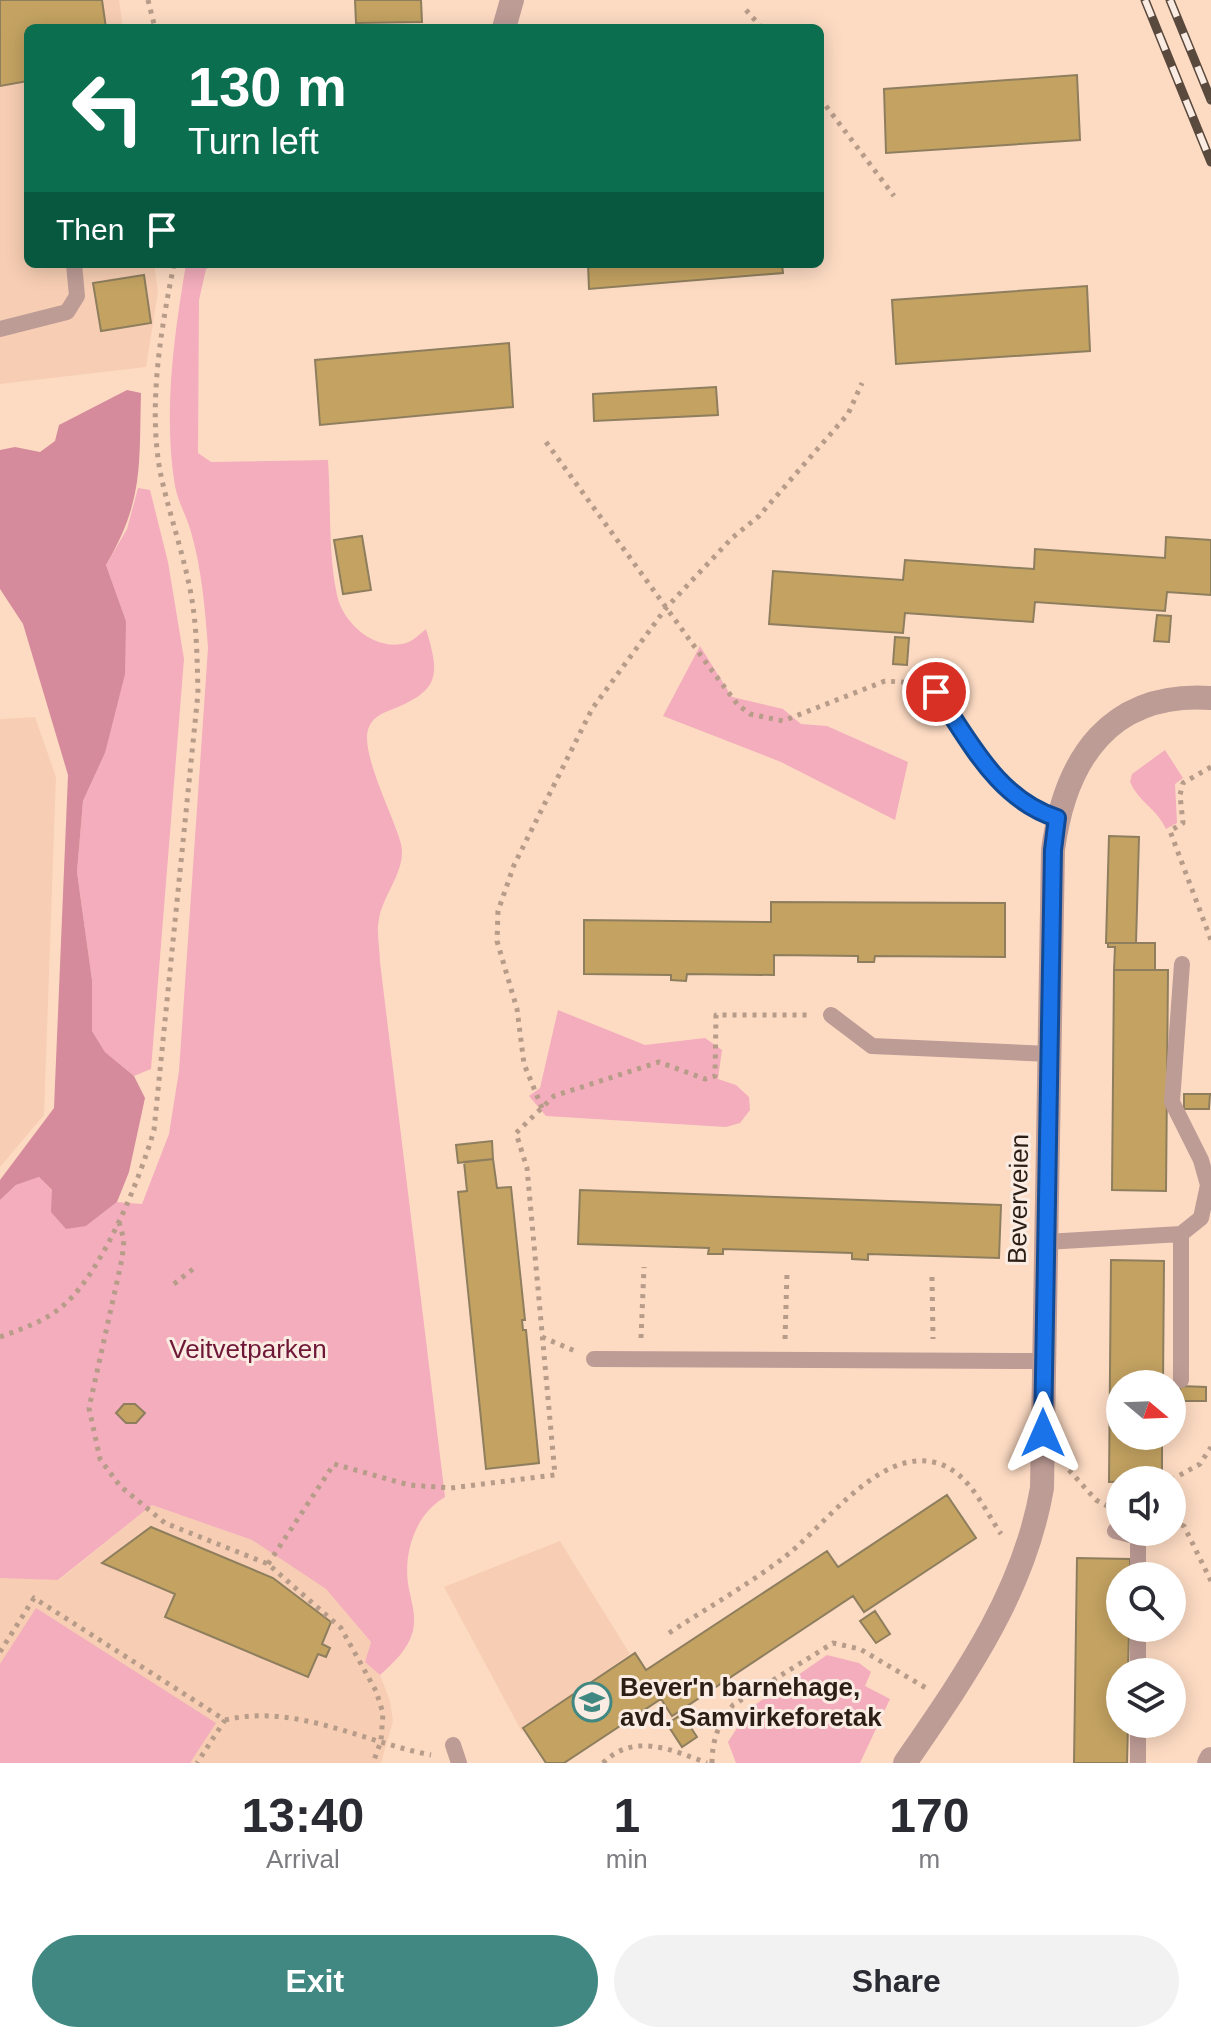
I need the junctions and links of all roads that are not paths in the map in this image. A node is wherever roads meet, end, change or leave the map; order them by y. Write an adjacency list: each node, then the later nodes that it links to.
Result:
1 (512, 0): 2 (street)
2 (505, 24)
3 (74, 268): 4 (lane)
4 (0, 329)
5 (936, 692): 7 (lane)
6 (1211, 698): 7 (street, Beverveien)
7 (1057, 818): 10 (street, Beverveien)
8 (1182, 964): 11 (lane)
9 (831, 1015): 10 (lane)
10 (1050, 1054): 12 (street, Beverveien)
11 (1181, 1234): 12 (lane); 15 (lane)
12 (1046, 1242): 14 (street, Beverveien)
13 (594, 1359): 14 (lane)
14 (1043, 1361): 17 (street, Beverveien)
15 (1181, 1370)
16 (1138, 1738): 18 (lane)
17 (905, 1763)
18 (1138, 1763)

